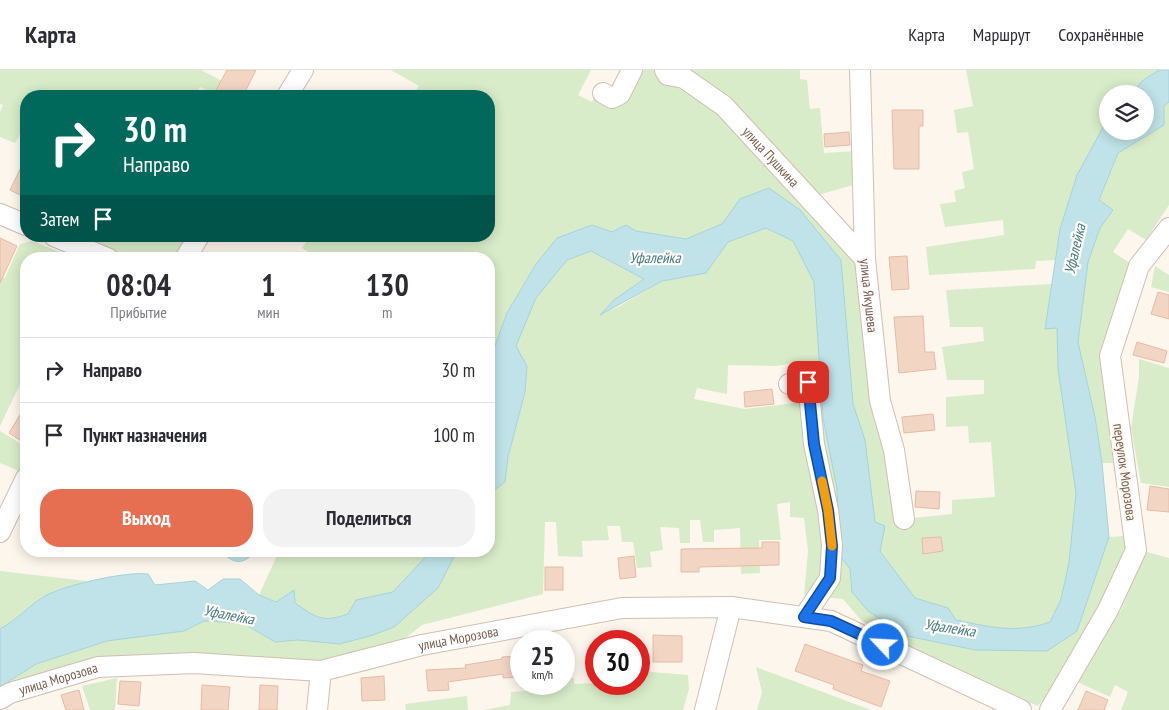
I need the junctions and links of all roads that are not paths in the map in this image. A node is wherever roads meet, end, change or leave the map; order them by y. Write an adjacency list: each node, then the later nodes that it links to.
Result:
1 (303, 70): 5 (street)
2 (632, 70): 6 (street)
3 (665, 70): 12 (street, улица Пушкина)
4 (860, 70): 12 (street, улица Якушева)
5 (291, 90)
6 (603, 93)
7 (0, 214): 8 (street)
8 (20, 222)
9 (1169, 228): 24 (street, переулок Морозова)
10 (68, 242): 11 (street)
11 (92, 252)
12 (865, 259): 15 (street, улица Якушева)
13 (789, 384): 18 (street)
14 (20, 490): 16 (street)
15 (904, 519)
16 (0, 532)
17 (731, 606): 18 (street, улица Морозова); 19 (street, улица Морозова); 22 (street)
18 (804, 617): 23 (street, улица Морозова)
19 (321, 671): 20 (street, улица Морозова); 21 (street)
20 (0, 699)
21 (317, 710)
22 (705, 710)
23 (1022, 710)
24 (1050, 710)

